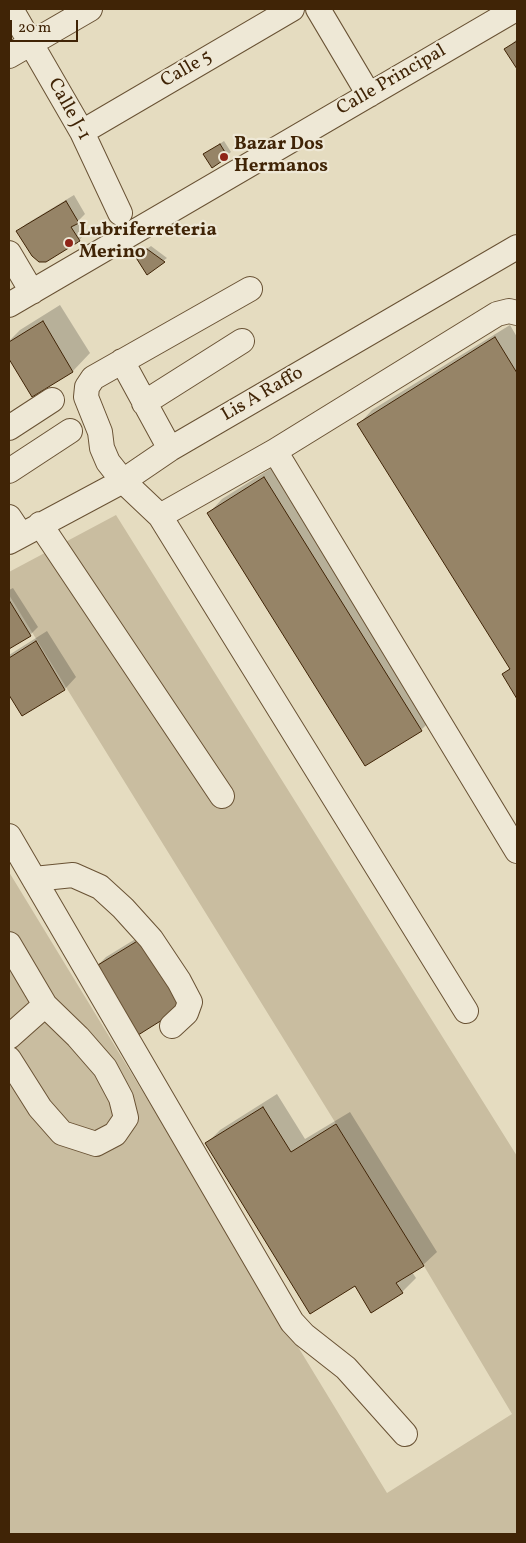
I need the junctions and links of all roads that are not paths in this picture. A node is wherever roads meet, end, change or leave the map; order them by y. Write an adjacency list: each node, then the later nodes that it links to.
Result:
1 (11, 9): 6 (street, Calle J-1)
2 (90, 9): 6 (street)
3 (292, 9): 9 (street, Calle 5)
4 (318, 9): 8 (street)
5 (516, 9): 8 (street, Calle Principal)
6 (30, 44): 7 (street); 9 (street, Calle J-1)
7 (9, 56)
8 (369, 95): 14 (street, Calle Principal)
9 (82, 132): 10 (street, Calle J-1)
10 (120, 213)
11 (517, 247): 23 (street, Lis A Raffo)
12 (9, 253): 14 (street)
13 (250, 289): 18 (street)
14 (32, 292): 15 (street, Calle Principal)
15 (9, 305)
16 (517, 313): 24 (street)
17 (242, 341): 20 (street)
18 (122, 361): 20 (street); 26 (street)
19 (52, 400): 21 (street)
20 (144, 403): 23 (street)
21 (9, 428)
22 (70, 431): 25 (street)
23 (170, 449): 26 (street, Lis A Raffo)
24 (275, 451): 27 (street); 31 (street)
25 (9, 471)
26 (122, 480): 27 (street); 28 (street, Lis A Raffo)
27 (160, 516): 35 (street)
28 (19, 530): 29 (street)
29 (222, 796)
30 (9, 836): 32 (street)
31 (517, 850)
32 (34, 879): 36 (street); 39 (street)
33 (9, 944): 34 (street)
34 (45, 1004): 37 (street); 38 (street)
35 (466, 1011)
36 (172, 1026)
37 (9, 1037)
38 (9, 1059)
39 (405, 1434)

